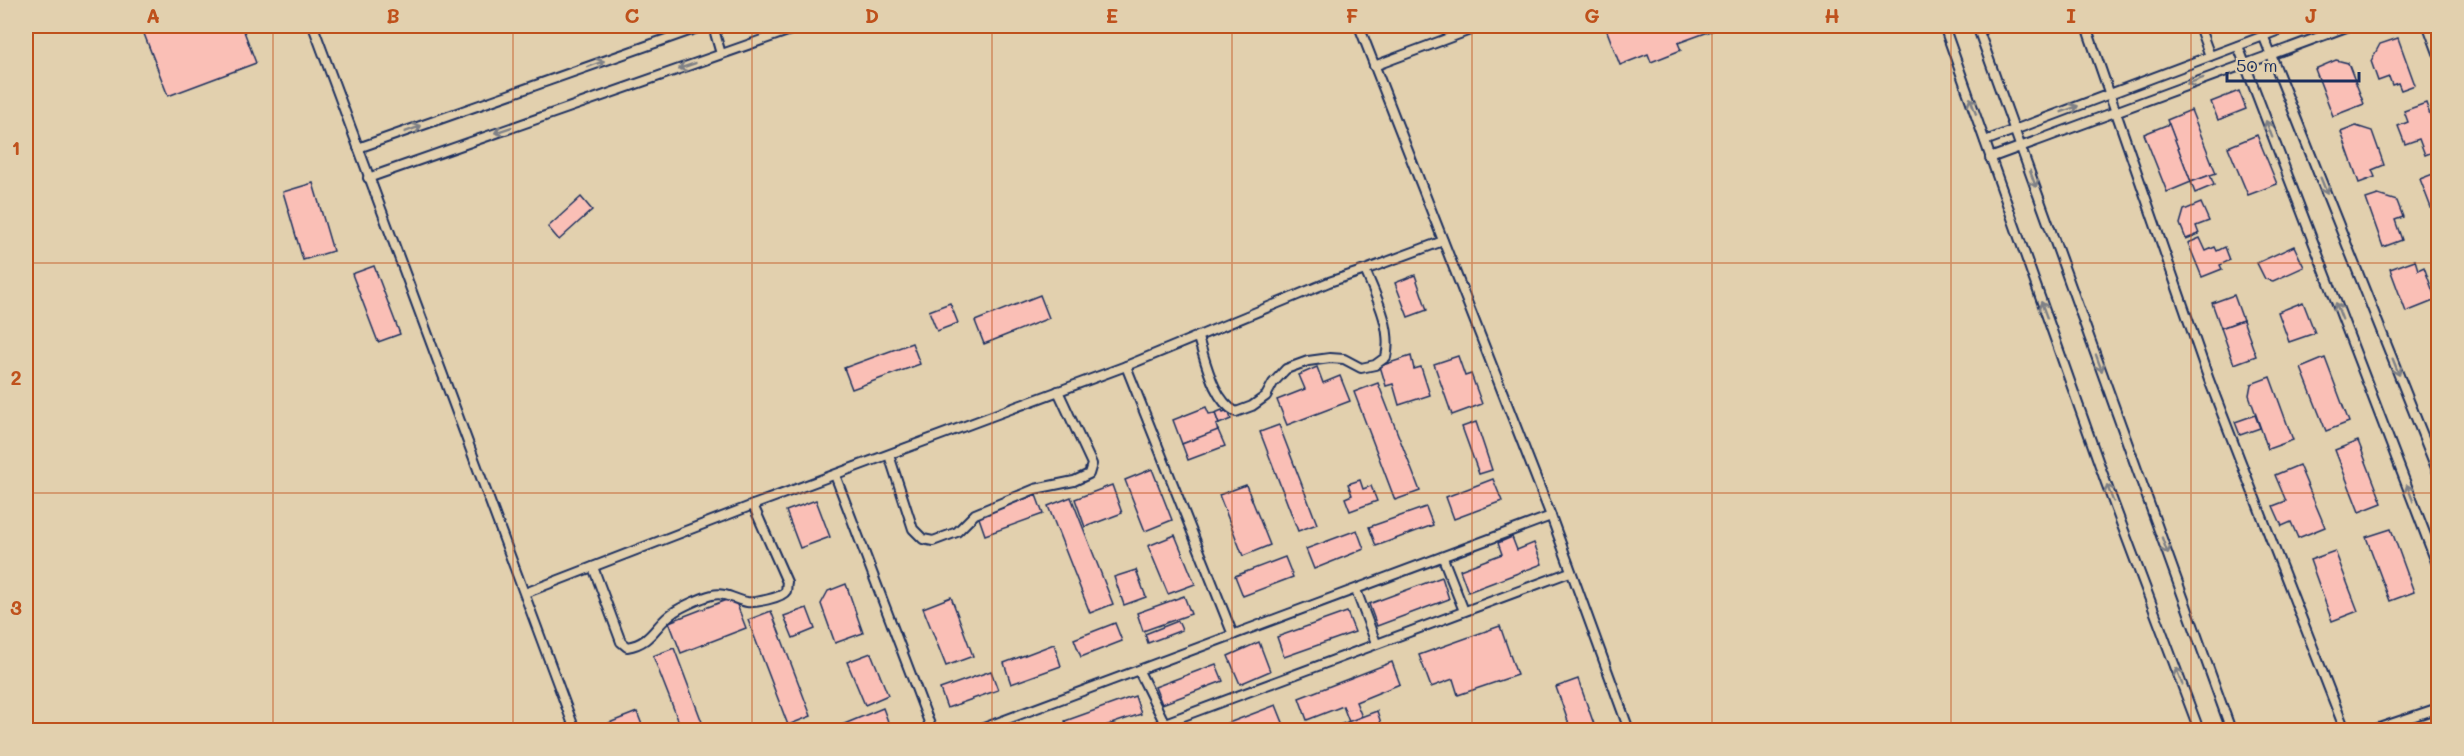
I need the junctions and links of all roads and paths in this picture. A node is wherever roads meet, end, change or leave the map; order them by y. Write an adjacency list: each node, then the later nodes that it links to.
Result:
1 (313, 26): 27 (lane)
2 (703, 26): 27 (lane, one-way to 2)
3 (713, 26): 18 (lane)
4 (801, 26): 18 (lane)
5 (1359, 26): 21 (lane)
6 (1481, 26): 21 (lane)
7 (1944, 26): 25 (lane, one-way to 7)
8 (1977, 26): 24 (lane)
9 (2086, 26): 22 (lane)
10 (2199, 26): 19 (lane)
11 (2290, 26): 14 (lane)
12 (2349, 26): 16 (lane)
13 (2428, 26): 17 (lane)
14 (2264, 35): 15 (lane); 16 (lane)
15 (2238, 46): 19 (lane); 20 (lane)
16 (2271, 53): 20 (lane); 36 (lane, one-way to 36)
17 (2439, 53)
18 (722, 54): 29 (lane, one-way to 29)
19 (2210, 56): 22 (lane)
20 (2244, 63): 23 (lane, one-way to 23); 42 (lane, one-way to 20)
21 (1374, 66): 30 (lane)
22 (2110, 94): 23 (lane); 24 (lane, one-way to 22)
23 (2115, 111): 26 (lane); 60 (lane)
24 (2015, 130): 25 (lane); 26 (lane)
25 (1985, 141): 28 (lane)
26 (2021, 146): 28 (lane); 59 (lane, one-way to 59)
27 (358, 148): 29 (lane)
28 (1990, 158): 58 (lane, one-way to 28)
29 (368, 178): 45 (lane)
30 (1443, 241): 31 (lane); 39 (lane)
31 (1365, 270): 32 (lane); 32 (lane)
32 (1198, 338): 33 (lane)
33 (1126, 366): 34 (lane); 47 (lane)
34 (1058, 391): 35 (lane); 35 (lane)
35 (889, 455): 37 (lane)
36 (2439, 473)
37 (835, 475): 38 (lane); 54 (lane)
38 (753, 505): 41 (lane); 41 (lane)
39 (1551, 516): 40 (lane); 43 (lane)
40 (1443, 558): 44 (lane); 46 (lane)
41 (593, 567): 45 (lane)
42 (2439, 567)
43 (1570, 572): 46 (lane); 57 (lane)
44 (1356, 590): 47 (lane); 48 (lane)
45 (525, 593): 53 (lane)
46 (1464, 611): 48 (lane)
47 (1233, 635): 49 (lane)
48 (1376, 643): 51 (lane)
49 (1139, 671): 51 (lane); 55 (lane)
50 (2439, 708): 61 (lane)
51 (1166, 727): 56 (lane)
52 (2439, 729): 62 (lane)
53 (575, 730)
54 (932, 730)
55 (978, 730)
56 (1146, 730)
57 (1629, 730)
58 (2199, 730)
59 (2231, 730)
60 (2345, 730)
61 (2373, 730)
62 (2434, 730)

